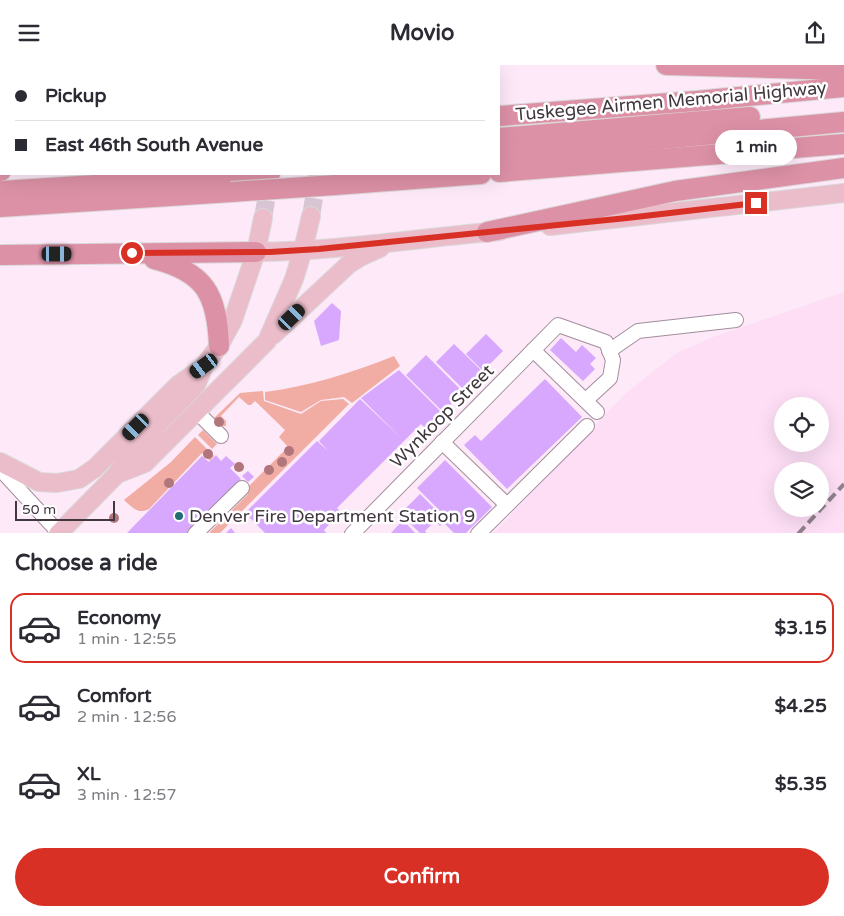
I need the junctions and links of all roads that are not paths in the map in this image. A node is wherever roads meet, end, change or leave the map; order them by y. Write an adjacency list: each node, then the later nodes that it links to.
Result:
1 (666, 65): 2 (highway)
2 (844, 69)
3 (844, 87): 5 (highway, Tuskegee Airmen Memorial Highway)
4 (844, 109): 8 (highway)
5 (500, 116)
6 (844, 122): 7 (highway)
7 (817, 124): 10 (highway); 11 (highway)
8 (500, 138)
9 (844, 144): 11 (highway)
10 (500, 154)
11 (736, 154): 13 (highway)
12 (844, 168): 22 (highway)
13 (500, 172)
14 (266, 175): 16 (highway)
15 (468, 175): 16 (highway, bridge)
16 (233, 184): 17 (highway); 19 (highway)
17 (0, 191)
18 (844, 193): 22 (main road)
19 (0, 207)
20 (310, 216): 24 (main road)
21 (263, 218): 25 (main road)
22 (487, 232): 23 (main road)
23 (394, 242): 24 (main road); 29 (main road)
24 (303, 250): 25 (main road); 29 (main road)
25 (256, 252): 26 (highway); 30 (main road)
26 (132, 253): 27 (highway); 30 (highway)
27 (0, 255)
28 (736, 320): 32 (street)
29 (268, 341): 35 (main road)
30 (219, 346): 33 (main road)
31 (534, 350): 32 (street, Wynkoop Street); 34 (street); 39 (street, Wynkoop Street)
32 (609, 351): 34 (street)
33 (204, 366): 40 (main road); 42 (main road)
34 (586, 400): 36 (street)
35 (196, 411): 38 (street); 42 (main road)
36 (597, 412)
37 (587, 426): 46 (street)
38 (221, 436)
39 (442, 442): 46 (street); 49 (street, Wynkoop Street)
40 (0, 462)
41 (0, 469): 45 (street)
42 (117, 474): 47 (main road)
43 (0, 476): 45 (street)
44 (242, 488): 48 (street)
45 (20, 490): 47 (street)
46 (506, 505): 50 (street)
47 (59, 533)
48 (195, 533)
49 (352, 533)
50 (478, 533)

